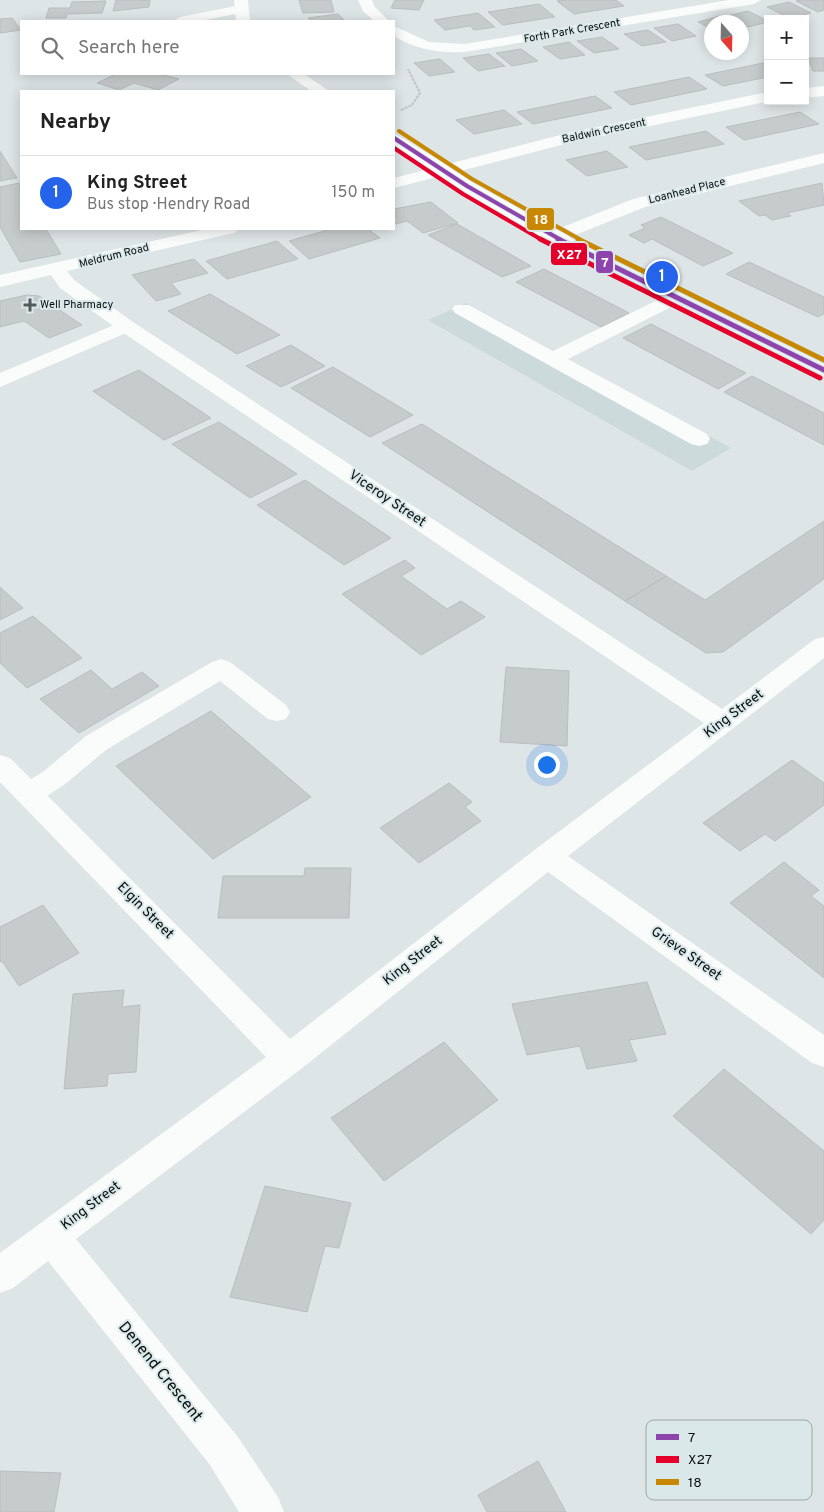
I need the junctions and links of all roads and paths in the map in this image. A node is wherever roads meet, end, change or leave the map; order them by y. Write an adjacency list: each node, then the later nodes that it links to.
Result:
1 (365, 0): 5 (street)
2 (754, 0): 7 (street, Forth Park Crescent)
3 (242, 10): 4 (street)
4 (186, 20)
5 (381, 20)
6 (395, 31): 7 (street, Forth Park Crescent)
7 (440, 49): 13 (path)
8 (296, 75): 9 (street)
9 (319, 90)
10 (824, 91): 11 (street)
11 (809, 93)
12 (764, 98): 16 (street, Baldwin Crescent)
13 (395, 112)
14 (395, 139): 16 (street)
15 (824, 158): 19 (street, Loanhead Place)
16 (442, 170): 17 (street); 19 (street)
17 (395, 183)
18 (225, 230): 20 (street, Meldrum Road)
19 (554, 237): 22 (street)
20 (57, 270): 21 (street, Meldrum Road); 24 (street, Viceroy Street)
21 (0, 281)
22 (674, 298): 25 (street); 26 (street)
23 (462, 309): 25 (street)
24 (126, 326): 27 (street); 31 (street, Viceroy Street)
25 (552, 359): 28 (street)
26 (824, 370)
27 (0, 381)
28 (699, 439)
29 (824, 644): 31 (street, King Street)
30 (276, 712): 33 (street)
31 (722, 722): 34 (street, King Street)
32 (0, 764): 33 (street, Elgin Street)
33 (29, 794): 36 (street, Elgin Street)
34 (547, 856): 35 (street, Grieve Street); 36 (street, King Street)
35 (824, 1053)
36 (289, 1059): 37 (street, King Street)
37 (51, 1236): 38 (street, King Street); 39 (street, Denend Crescent)
38 (0, 1275)
39 (263, 1512)

